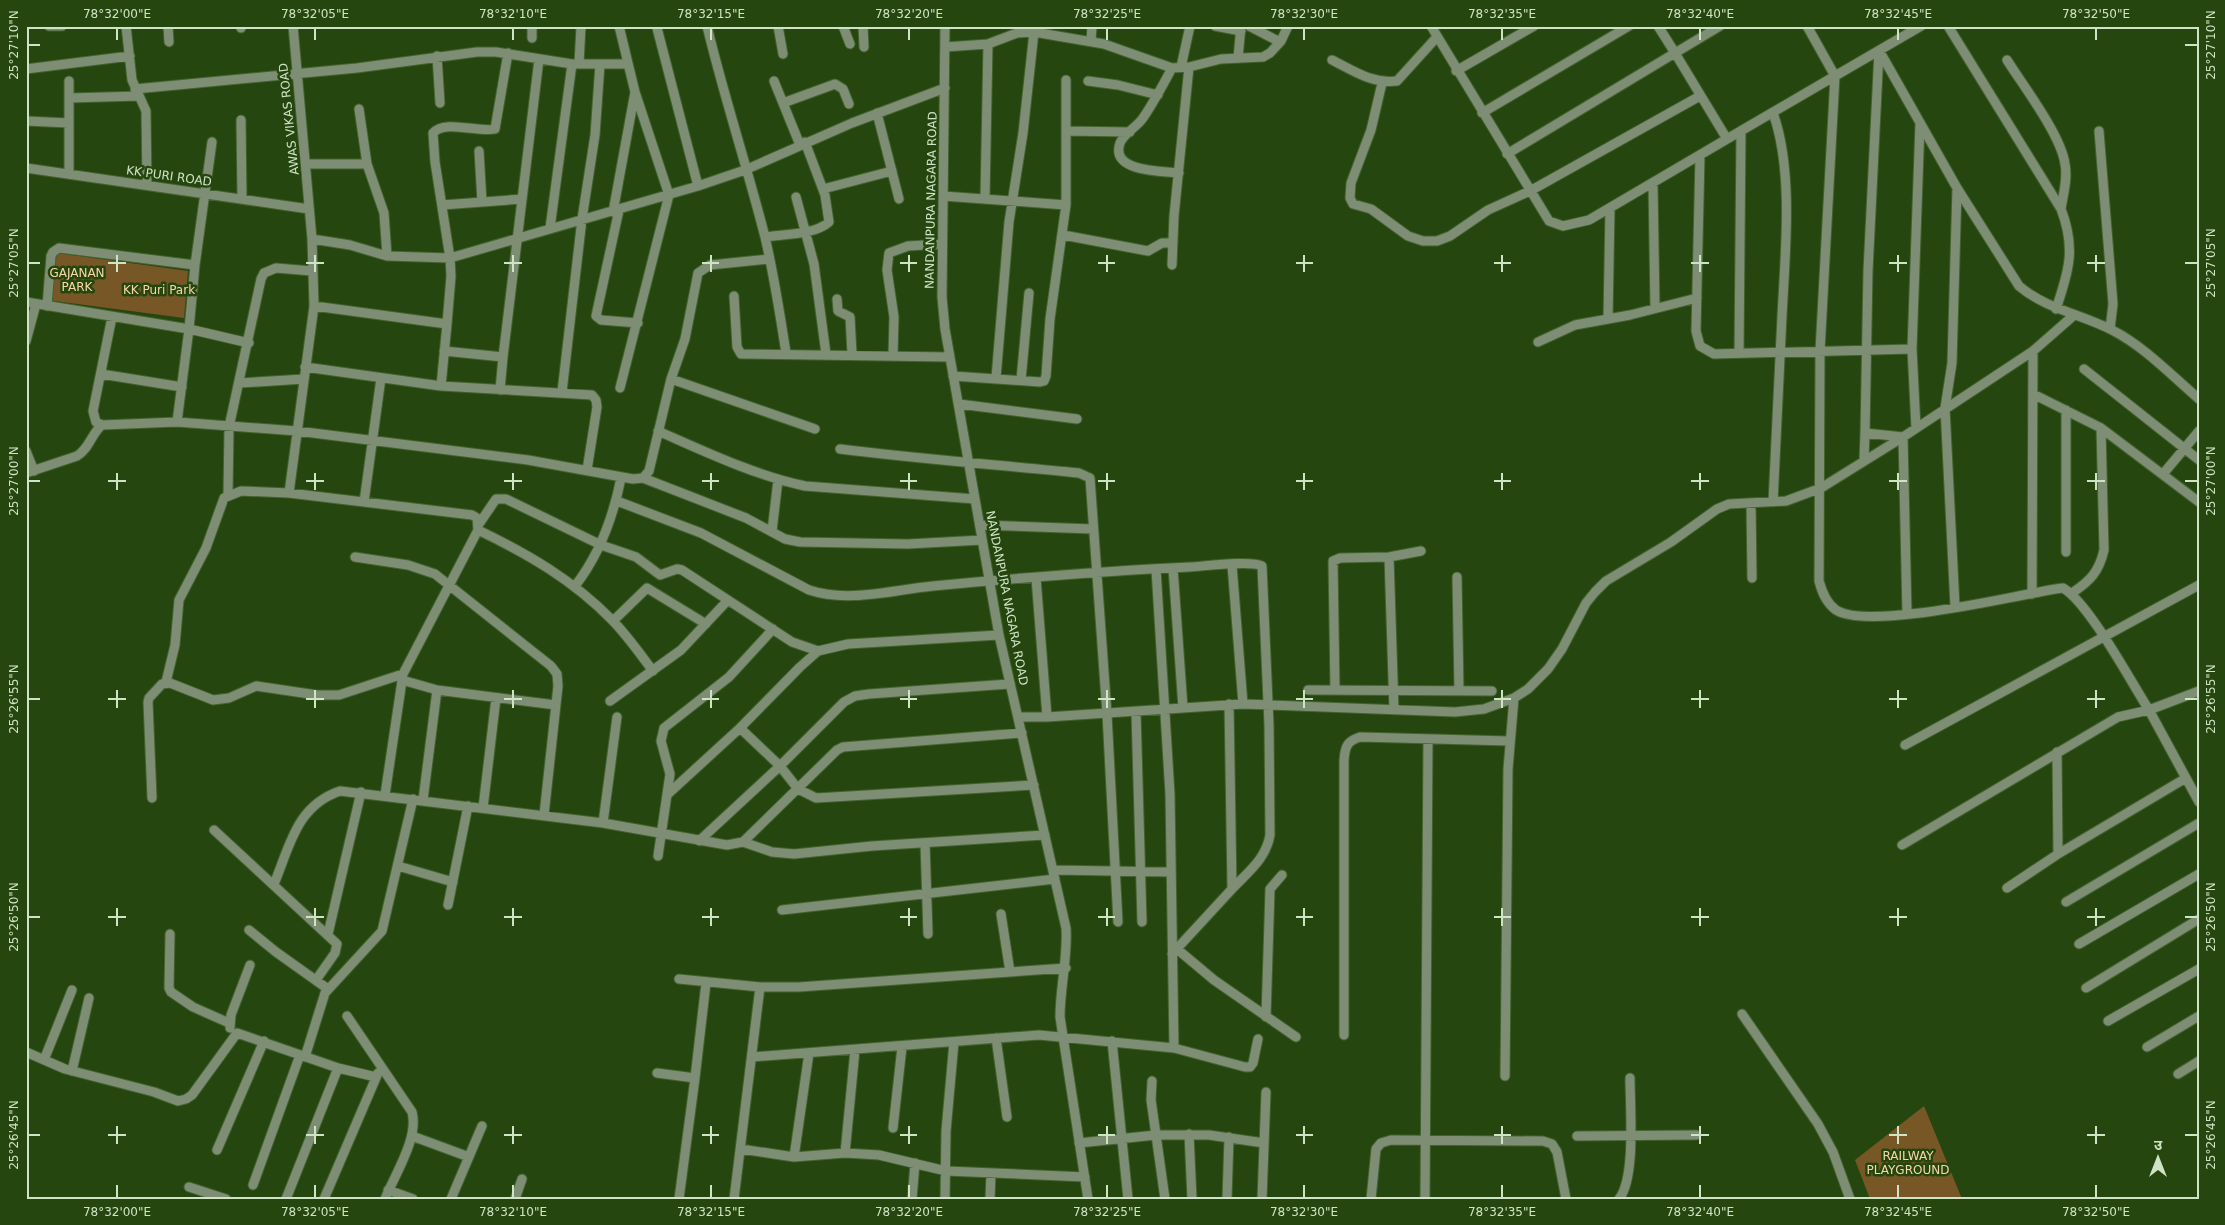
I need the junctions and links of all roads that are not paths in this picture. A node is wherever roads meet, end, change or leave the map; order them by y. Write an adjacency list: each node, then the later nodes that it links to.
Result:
1 (49, 26): 2 (street)
2 (62, 26)
3 (126, 26): 45 (street)
4 (168, 26): 35 (street)
5 (292, 26): 57 (street, AWAS VIKAS ROAD)
6 (532, 26): 32 (street)
7 (581, 26): 51 (street)
8 (619, 26): 53 (street)
9 (707, 26): 94 (street)
10 (778, 26): 44 (street)
11 (843, 26): 37 (street)
12 (864, 26): 39 (street)
13 (945, 26): 40 (street, NANDANPURA NAGARA ROAD)
14 (1092, 26): 34 (street)
15 (1190, 26): 54 (street)
16 (1215, 26): 29 (street)
17 (1250, 26): 36 (street)
18 (1288, 26): 36 (street)
19 (1431, 26): 33 (street)
20 (1534, 26): 56 (street)
21 (1629, 26): 75 (street)
22 (1658, 26): 43 (street)
23 (1720, 26): 43 (street)
24 (1807, 26): 58 (street)
25 (1920, 26): 41 (street)
26 (1948, 26): 118 (street)
27 (657, 28): 100 (street)
28 (1023, 29): 31 (street); 38 (street)
29 (1241, 29): 47 (street)
30 (1060, 31): 31 (street); 34 (street)
31 (1034, 32): 112 (street)
32 (532, 38)
33 (1436, 38): 56 (street); 63 (street)
34 (1092, 41): 54 (street)
35 (169, 42)
36 (1280, 42): 47 (street)
37 (850, 44)
38 (988, 44): 40 (street); 108 (street)
39 (864, 47)
40 (945, 47): 64 (street, NANDANPURA NAGARA ROAD)
41 (1879, 51): 58 (street); 79 (street); 155 (street)
42 (508, 53): 46 (street); 48 (street); 114 (street)
43 (1675, 53): 68 (street); 89 (street)
44 (782, 54)
45 (130, 56): 55 (street); 65 (street)
46 (438, 56): 57 (street); 70 (street)
47 (1238, 58): 54 (street)
48 (539, 59): 51 (street); 110 (street)
49 (1332, 60): 63 (street)
50 (2007, 60): 118 (street)
51 (576, 64): 52 (street); 121 (street)
52 (600, 64): 53 (street); 120 (street)
53 (628, 64): 66 (street)
54 (1181, 67): 67 (street); 96 (street)
55 (26, 69)
56 (1456, 71): 75 (street)
57 (297, 74): 65 (street); 91 (street, AWAS VIKAS ROAD)
58 (1835, 76): 76 (street); 157 (street)
59 (1066, 80): 81 (street)
60 (69, 81): 69 (street)
61 (774, 81): 71 (street)
62 (1088, 81): 67 (street)
63 (1382, 83): 103 (street)
64 (945, 88): 74 (street); 106 (street, NANDANPURA NAGARA ROAD)
65 (137, 92): 69 (street); 99 (street)
66 (634, 92): 105 (street); 119 (street)
67 (1158, 95): 84 (street)
68 (1700, 96): 85 (street); 103 (street)
69 (69, 98): 80 (street)
70 (440, 103)
71 (783, 103): 72 (street); 87 (street)
72 (849, 104)
73 (359, 109): 92 (street)
74 (877, 113): 87 (street); 95 (street)
75 (1482, 113): 89 (street)
76 (1773, 113): 82 (street); 159 (street)
77 (241, 120): 109 (street)
78 (26, 121): 80 (street)
79 (1920, 122): 101 (street); 154 (street)
80 (69, 123): 97 (street)
81 (1066, 131): 84 (street); 115 (street)
82 (1741, 131): 85 (street); 161 (street)
83 (2099, 131): 150 (street)
84 (1130, 132): 96 (street)
85 (1727, 140): 90 (street)
86 (212, 142): 104 (street)
87 (802, 143): 94 (street); 102 (street)
88 (479, 151): 113 (street)
89 (1507, 154): 103 (street)
90 (1700, 155): 98 (street); 137 (street)
91 (306, 164): 92 (street); 116 (street, AWAS VIKAS ROAD)
92 (367, 164): 129 (street)
93 (26, 168): 97 (street, KK PURI ROAD)
94 (745, 170): 100 (street); 124 (street)
95 (892, 171): 102 (street); 111 (street)
96 (1179, 173): 127 (street)
97 (69, 174): 99 (street, KK PURI ROAD)
98 (1653, 184): 117 (street); 142 (street)
99 (147, 185): 104 (street, KK PURI ROAD)
100 (698, 186): 105 (street)
101 (1957, 188): 143 (street); 185 (street)
102 (823, 189): 122 (street)
103 (1530, 191): 117 (street)
104 (205, 194): 109 (street, KK PURI ROAD); 133 (street)
105 (669, 195): 119 (street); 147 (street)
106 (943, 196): 108 (street); 128 (street, NANDANPURA NAGARA ROAD)
107 (796, 197): 122 (street)
108 (985, 198): 112 (street)
109 (242, 199): 116 (street, KK PURI ROAD)
110 (522, 199): 113 (street); 126 (street)
111 (899, 199)
112 (1012, 200): 115 (street); 172 (street)
113 (482, 202): 114 (street)
114 (442, 205): 130 (street)
115 (1066, 205): 123 (street)
116 (309, 208): 125 (street, AWAS VIKAS ROAD)
117 (1610, 208): 146 (street)
118 (2061, 210): 143 (street)
119 (616, 211): 120 (street); 147 (street)
120 (582, 219): 121 (street); 181 (street)
121 (550, 228): 126 (street)
122 (806, 231): 124 (street); 162 (street)
123 (1063, 235): 127 (street); 175 (street)
124 (765, 237): 131 (street)
125 (312, 238): 129 (street); 134 (street, AWAS VIKAS ROAD)
126 (516, 240): 130 (street); 165 (street)
127 (1173, 243): 132 (street)
128 (942, 244): 164 (street); 166 (street, NANDANPURA NAGARA ROAD)
129 (387, 256): 130 (street)
130 (450, 258): 148 (street)
131 (770, 259): 160 (street); 174 (street)
132 (1172, 264)
133 (195, 266): 140 (street); 149 (street)
134 (312, 270): 141 (street, AWAS VIKAS ROAD); 152 (street)
135 (1029, 293): 175 (street)
136 (734, 296): 160 (street)
137 (1696, 298): 142 (street); 161 (street)
138 (837, 299): 163 (street)
139 (31, 303): 140 (street); 151 (street)
140 (46, 306): 145 (street)
141 (314, 306): 148 (street); 167 (street, AWAS VIKAS ROAD)
142 (1655, 308): 146 (street)
143 (2056, 309): 144 (street)
144 (2073, 316): 150 (street); 158 (street)
145 (112, 317): 149 (street); 169 (street)
146 (1608, 319): 153 (street)
147 (638, 323): 179 (street)
148 (447, 324): 156 (street)
149 (189, 329): 152 (street); 178 (street)
150 (2110, 329): 183 (street)
151 (26, 341)
152 (248, 342): 176 (street)
153 (1538, 342)
154 (1912, 349): 155 (street); 192 (street)
155 (1865, 350): 157 (street); 197 (street)
156 (444, 351): 165 (street); 177 (street)
157 (1820, 351): 159 (street); 212 (street)
158 (2033, 351): 182 (street); 185 (street)
159 (1780, 352): 161 (street); 218 (street)
160 (786, 353): 162 (street)
161 (1739, 353)
162 (826, 354): 163 (street)
163 (852, 354): 164 (street)
164 (893, 355): 166 (street)
165 (503, 357): 180 (street)
166 (949, 357): 170 (street, NANDANPURA NAGARA ROAD)
167 (305, 367): 171 (street); 173 (street, AWAS VIKAS ROAD)
168 (2084, 369): 201 (street)
169 (101, 374): 178 (street); 189 (street)
170 (953, 376): 172 (street); 184 (street, NANDANPURA NAGARA ROAD)
171 (381, 378): 177 (street); 199 (street)
172 (996, 378): 175 (street)
173 (304, 379): 176 (street); 194 (street, AWAS VIKAS ROAD)
174 (671, 379): 191 (street); 195 (street)
175 (1021, 380)
176 (240, 383): 190 (street)
177 (441, 386): 180 (street)
178 (182, 387): 188 (street)
179 (620, 388)
180 (500, 390): 181 (street)
181 (562, 392): 206 (street)
182 (2033, 394): 186 (street); 243 (street)
183 (2199, 399)
184 (958, 404): 187 (street); 205 (street, NANDANPURA NAGARA ROAD)
185 (1945, 408): 192 (street); 245 (street)
186 (2066, 410): 193 (street); 228 (street)
187 (1077, 419)
188 (177, 422): 189 (street); 190 (street)
189 (102, 425): 207 (street)
190 (229, 428): 194 (street); 214 (street)
191 (815, 428)
192 (1916, 428): 198 (street)
193 (2102, 428): 208 (street); 242 (street)
194 (297, 431): 199 (street); 213 (street, AWAS VIKAS ROAD)
195 (658, 431): 210 (street); 211 (street)
196 (2199, 431): 201 (street)
197 (1865, 433): 198 (street); 203 (street)
198 (1903, 437): 203 (street); 246 (street)
199 (372, 441): 206 (street); 217 (street)
200 (840, 449): 205 (street)
201 (2184, 449): 204 (street); 208 (street)
202 (26, 451): 207 (street)
203 (1864, 460): 212 (street)
204 (2199, 460)
205 (969, 461): 215 (street, NANDANPURA NAGARA ROAD); 223 (street)
206 (587, 470): 209 (street)
207 (30, 472)
208 (2164, 474): 219 (street)
209 (621, 478): 210 (street); 216 (street)
210 (643, 478): 224 (street)
211 (778, 480): 215 (street); 224 (street)
212 (1821, 488): 218 (street); 246 (street)
213 (289, 493): 214 (street); 217 (street)
214 (228, 495): 255 (street)
215 (975, 499): 221 (street, NANDANPURA NAGARA ROAD)
216 (616, 501): 226 (street); 238 (street)
217 (364, 502): 222 (street)
218 (1773, 502): 220 (street)
219 (2199, 502)
220 (1751, 503): 237 (street); 265 (street)
221 (980, 525): 223 (street); 225 (street, NANDANPURA NAGARA ROAD)
222 (478, 527): 226 (street); 240 (street); 241 (street)
223 (1093, 529): 234 (street)
224 (772, 531): 225 (street)
225 (982, 540): 238 (street, NANDANPURA NAGARA ROAD)
226 (601, 545): 241 (street); 244 (street)
227 (1421, 551): 230 (street)
228 (2066, 552)
229 (354, 557): 240 (street)
230 (1389, 557): 259 (street); 260 (street)
231 (1232, 565): 232 (street); 268 (street); 269 (street)
232 (1173, 568): 233 (street); 271 (street)
233 (1156, 569): 234 (street); 272 (street)
234 (1095, 572): 236 (street); 276 (street)
235 (1457, 577): 261 (street)
236 (1036, 578): 238 (street); 279 (street)
237 (1752, 578)
238 (989, 581): 250 (street, NANDANPURA NAGARA ROAD)
239 (2199, 585): 251 (street)
240 (451, 586): 254 (street); 270 (street)
241 (575, 586): 247 (street)
242 (2072, 593): 243 (street); 251 (street)
243 (2032, 594): 245 (street)
244 (728, 600): 248 (street); 249 (street)
245 (1955, 606): 246 (street)
246 (1907, 614)
247 (613, 621): 248 (street); 253 (street)
248 (706, 624): 253 (street)
249 (773, 629): 252 (street); 291 (street)
250 (998, 635): 252 (street); 256 (street, NANDANPURA NAGARA ROAD)
251 (2104, 637): 274 (street); 284 (street)
252 (818, 651): 280 (street)
253 (653, 672): 266 (street)
254 (403, 677): 255 (street); 257 (street); 292 (street)
255 (166, 682): 293 (street)
256 (1009, 684): 278 (street, NANDANPURA NAGARA ROAD); 286 (street)
257 (437, 690): 264 (street); 295 (street)
258 (1308, 690): 259 (street)
259 (1334, 690): 260 (street)
260 (1394, 691): 261 (street); 273 (street)
261 (1459, 691): 262 (street)
262 (1492, 691)
263 (2199, 691): 274 (street)
264 (496, 698): 270 (street); 298 (street)
265 (1514, 698): 273 (street); 283 (street)
266 (610, 702)
267 (1229, 704): 268 (street); 271 (street); 321 (street)
268 (1243, 704): 269 (street)
269 (1268, 704): 273 (street); 321 (street)
270 (556, 705): 299 (street)
271 (1184, 708): 272 (street)
272 (1166, 709): 275 (street); 314 (street)
273 (1394, 710)
274 (2149, 710): 285 (street); 287 (street)
275 (1136, 712): 276 (street); 313 (street)
276 (1107, 714): 279 (street); 312 (street)
277 (617, 717): 300 (street)
278 (1018, 717): 279 (street); 281 (street, NANDANPURA NAGARA ROAD)
279 (1047, 717)
280 (740, 728): 286 (street); 291 (street)
281 (1022, 733): 288 (street, NANDANPURA NAGARA ROAD); 289 (street)
282 (1428, 740): 283 (street); 356 (street); 395 (street)
283 (1509, 742): 378 (street)
284 (1905, 745)
285 (2057, 752): 308 (street); 309 (street)
286 (780, 766): 289 (street); 305 (street)
287 (2186, 778): 296 (street); 309 (street)
288 (1034, 785): 289 (street); 304 (street, NANDANPURA NAGARA ROAD)
289 (798, 790): 306 (street)
290 (360, 792): 292 (street); 319 (street); 332 (street)
291 (668, 794): 303 (street)
292 (386, 796): 294 (street)
293 (152, 798)
294 (413, 799): 295 (street); 311 (street)
295 (423, 800): 297 (street)
296 (2199, 802)
297 (468, 806): 298 (street); 318 (street)
298 (483, 808): 299 (street)
299 (544, 815): 300 (street)
300 (603, 823): 303 (street)
301 (2199, 823): 323 (street)
302 (214, 830): 319 (street)
303 (661, 834): 305 (street); 310 (street)
304 (1045, 835): 307 (street); 316 (street, NANDANPURA NAGARA ROAD)
305 (699, 841): 306 (street)
306 (742, 842): 307 (street)
307 (925, 843): 322 (street)
308 (1902, 845)
309 (2058, 854): 320 (street)
310 (658, 856)
311 (398, 866): 318 (street); 345 (street)
312 (1116, 869): 313 (street); 316 (street); 328 (street)
313 (1141, 870): 314 (street); 329 (street)
314 (1171, 872): 335 (street)
315 (2199, 874): 334 (street)
316 (1054, 875): 322 (street); 337 (street, NANDANPURA NAGARA ROAD)
317 (1282, 876): 351 (street)
318 (453, 882): 324 (street)
319 (274, 884): 332 (street)
320 (2007, 888)
321 (1232, 889): 335 (street)
322 (928, 894): 325 (street); 333 (street)
323 (2066, 902)
324 (448, 904)
325 (782, 910)
326 (1001, 914): 339 (street)
327 (2199, 919): 344 (street)
328 (1118, 922)
329 (1142, 922)
330 (249, 930): 341 (street)
331 (170, 934): 353 (street)
332 (328, 934): 341 (street)
333 (928, 934)
334 (2079, 944)
335 (1175, 952): 351 (street); 365 (street)
336 (250, 965): 353 (street)
337 (1066, 968): 339 (street); 355 (street, NANDANPURA NAGARA ROAD)
338 (2199, 969): 352 (street)
339 (1010, 972): 343 (street)
340 (679, 979): 342 (street)
341 (316, 980): 345 (street)
342 (706, 983): 343 (street); 380 (street)
343 (760, 987): 370 (street)
344 (2086, 988)
345 (328, 989): 369 (street)
346 (72, 990): 371 (street)
347 (89, 998): 375 (street)
348 (1742, 1014): 432 (street)
349 (347, 1016): 373 (street)
350 (2199, 1016): 364 (street)
351 (1266, 1017): 357 (street)
352 (2108, 1021)
353 (230, 1023): 354 (street)
354 (234, 1034): 361 (street); 375 (street)
355 (1061, 1035): 358 (street); 359 (street); 396 (street, NANDANPURA NAGARA ROAD)
356 (1344, 1035)
357 (1296, 1037)
358 (996, 1038): 362 (street); 384 (street)
359 (1112, 1040): 365 (street); 394 (street)
360 (1258, 1040): 365 (street)
361 (264, 1042): 369 (street); 398 (street)
362 (954, 1042): 363 (street); 404 (street)
363 (902, 1047): 366 (street); 386 (street)
364 (2148, 1047)
365 (1174, 1048)
366 (855, 1050): 368 (street); 400 (street)
367 (26, 1052): 371 (street)
368 (809, 1053): 370 (street); 401 (street)
369 (303, 1056): 374 (street); 408 (street)
370 (752, 1057): 399 (street)
371 (44, 1060): 375 (street)
372 (2199, 1061): 377 (street)
373 (380, 1067): 379 (street); 390 (street)
374 (338, 1068): 379 (street); 412 (street)
375 (72, 1072)
376 (658, 1073): 380 (street)
377 (2178, 1074)
378 (1505, 1076)
379 (376, 1077): 413 (street)
380 (695, 1078): 417 (street)
381 (1630, 1078): 393 (street)
382 (1152, 1081): 388 (street)
383 (1266, 1092): 397 (street)
384 (1007, 1117)
385 (482, 1126): 402 (street)
386 (893, 1128)
387 (1189, 1134): 388 (street); 392 (street); 425 (street)
388 (1156, 1135): 394 (street); 424 (street)
389 (1696, 1135): 393 (street)
390 (412, 1136): 402 (street); 410 (street)
391 (1577, 1136): 393 (street)
392 (1229, 1137): 397 (street); 426 (street)
393 (1630, 1137): 431 (street)
394 (1120, 1138): 396 (street); 423 (street)
395 (1425, 1141): 428 (street); 429 (street); 430 (street)
396 (1079, 1143): 406 (street, NANDANPURA NAGARA ROAD)
397 (1264, 1143): 427 (street)
398 (217, 1150)
399 (741, 1150): 401 (street); 418 (street)
400 (845, 1153): 401 (street); 403 (street)
401 (794, 1156)
402 (469, 1157): 415 (street)
403 (915, 1163): 404 (street); 419 (street)
404 (946, 1171): 405 (street); 420 (street)
405 (991, 1174): 406 (street); 421 (street)
406 (1085, 1177): 422 (street, NANDANPURA NAGARA ROAD)
407 (522, 1179): 416 (street)
408 (253, 1185)
409 (189, 1187): 411 (street)
410 (387, 1194): 414 (street)
411 (226, 1199)
412 (286, 1199)
413 (324, 1199)
414 (413, 1199)
415 (451, 1199)
416 (515, 1199)
417 (679, 1199)
418 (734, 1199)
419 (912, 1199)
420 (945, 1199)
421 (990, 1199)
422 (1088, 1199)
423 (1128, 1199)
424 (1165, 1199)
425 (1192, 1199)
426 (1227, 1199)
427 (1262, 1199)
428 (1371, 1199)
429 (1425, 1199)
430 (1566, 1199)
431 (1619, 1199)
432 (1850, 1199)

